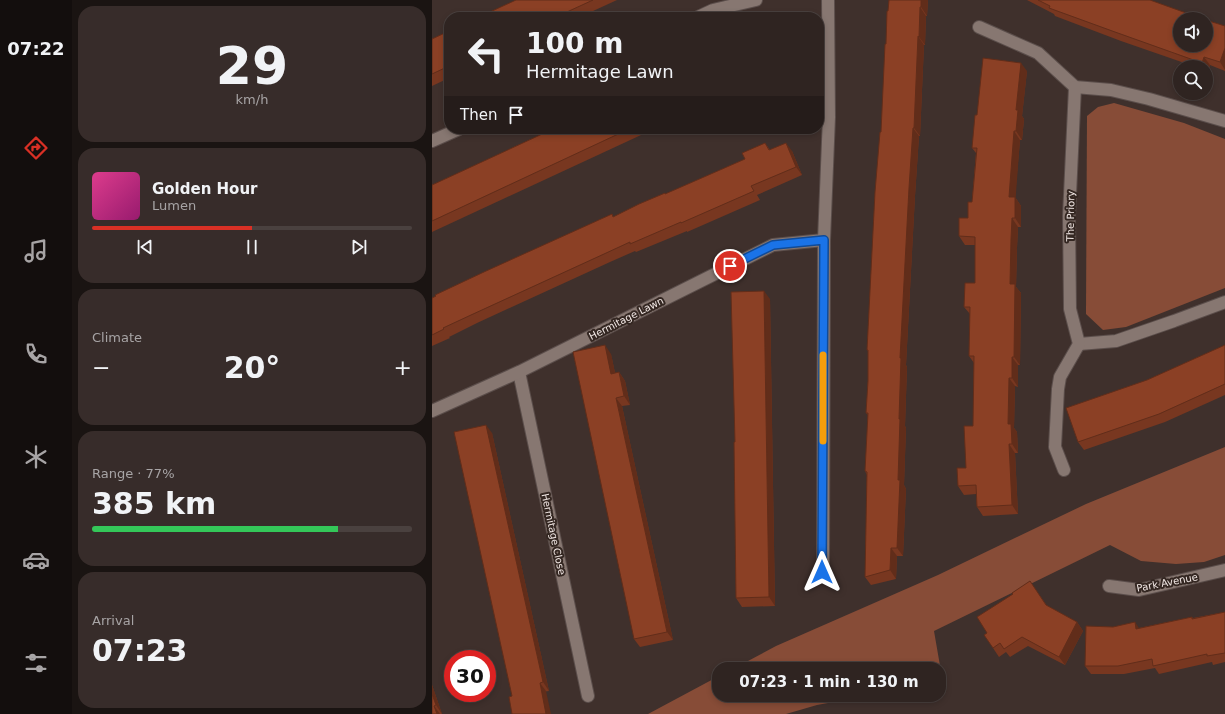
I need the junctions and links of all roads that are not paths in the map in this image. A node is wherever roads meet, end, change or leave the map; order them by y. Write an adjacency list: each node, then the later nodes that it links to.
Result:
1 (756, 0): 3 (street)
2 (828, 0): 9 (street)
3 (709, 12)
4 (978, 27): 5 (street)
5 (1075, 87): 6 (street); 11 (street, The Priory)
6 (1225, 121)
7 (449, 134): 8 (street)
8 (432, 142)
9 (824, 240): 12 (street, Hermitage Lawn); 16 (street)
10 (1225, 302): 11 (street)
11 (1079, 344): 14 (street)
12 (519, 372): 13 (street, Hermitage Lawn); 18 (street, Hermitage Close)
13 (432, 411)
14 (1064, 470)
15 (1225, 570): 17 (street, Park Avenue)
16 (822, 572)
17 (1109, 586)
18 (588, 696)

